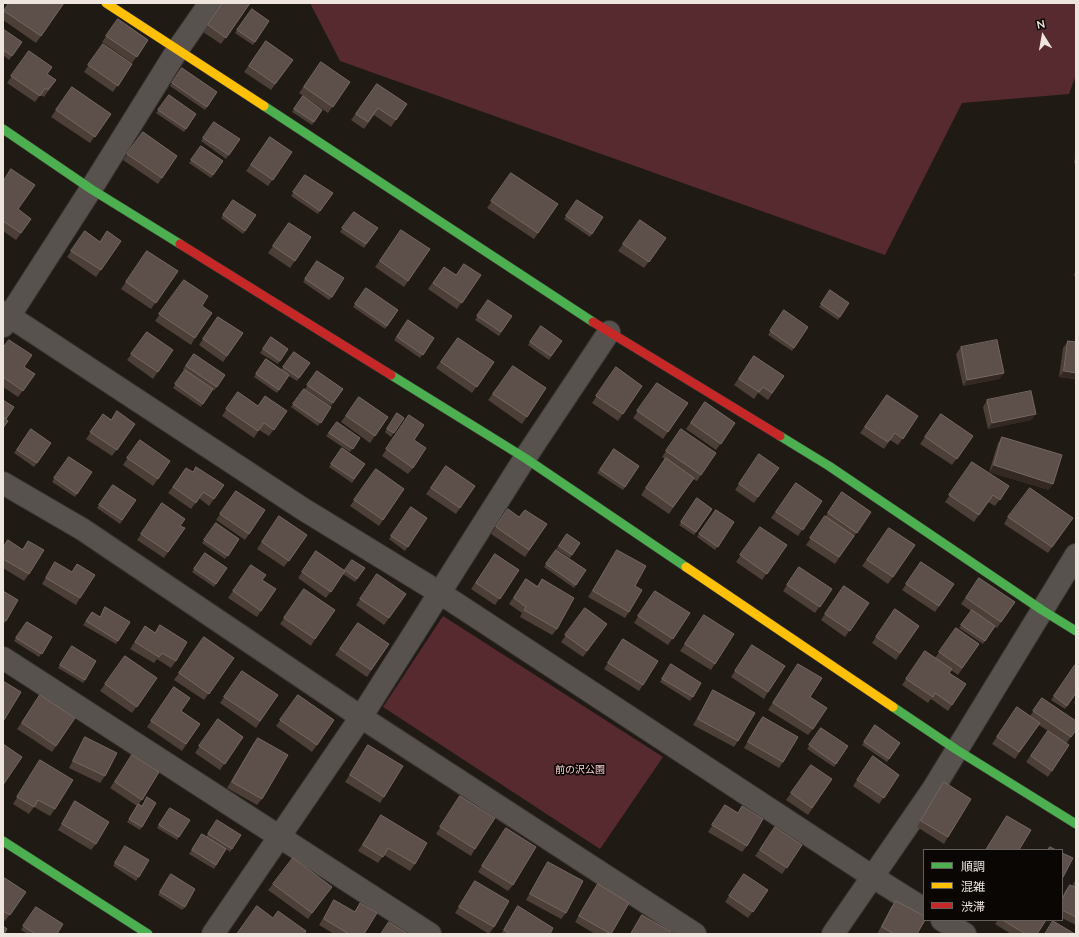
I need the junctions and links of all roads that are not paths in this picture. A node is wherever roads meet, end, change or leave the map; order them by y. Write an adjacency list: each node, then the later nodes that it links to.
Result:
1 (106, 3): 3 (street)
2 (210, 3): 3 (street)
3 (178, 49): 5 (street); 7 (street)
4 (3, 129): 5 (street)
5 (91, 189): 6 (street); 8 (street)
6 (5, 318): 11 (street)
7 (609, 332): 8 (street); 12 (street)
8 (525, 458): 11 (street); 16 (street)
9 (3, 483): 15 (street)
10 (1076, 555): 12 (street)
11 (440, 593): 15 (street); 20 (street)
12 (1042, 610): 13 (street); 16 (street)
13 (1076, 631)
14 (3, 658): 18 (street)
15 (361, 717): 18 (street); 26 (street)
16 (957, 750): 17 (street); 20 (street)
17 (1076, 824)
18 (280, 836): 24 (street); 25 (street)
19 (3, 841): 23 (street)
20 (873, 877): 21 (street); 27 (street)
21 (923, 907)
22 (944, 921): 28 (street)
23 (148, 934)
24 (213, 934)
25 (430, 934)
26 (695, 934)
27 (833, 934)
28 (965, 934)

